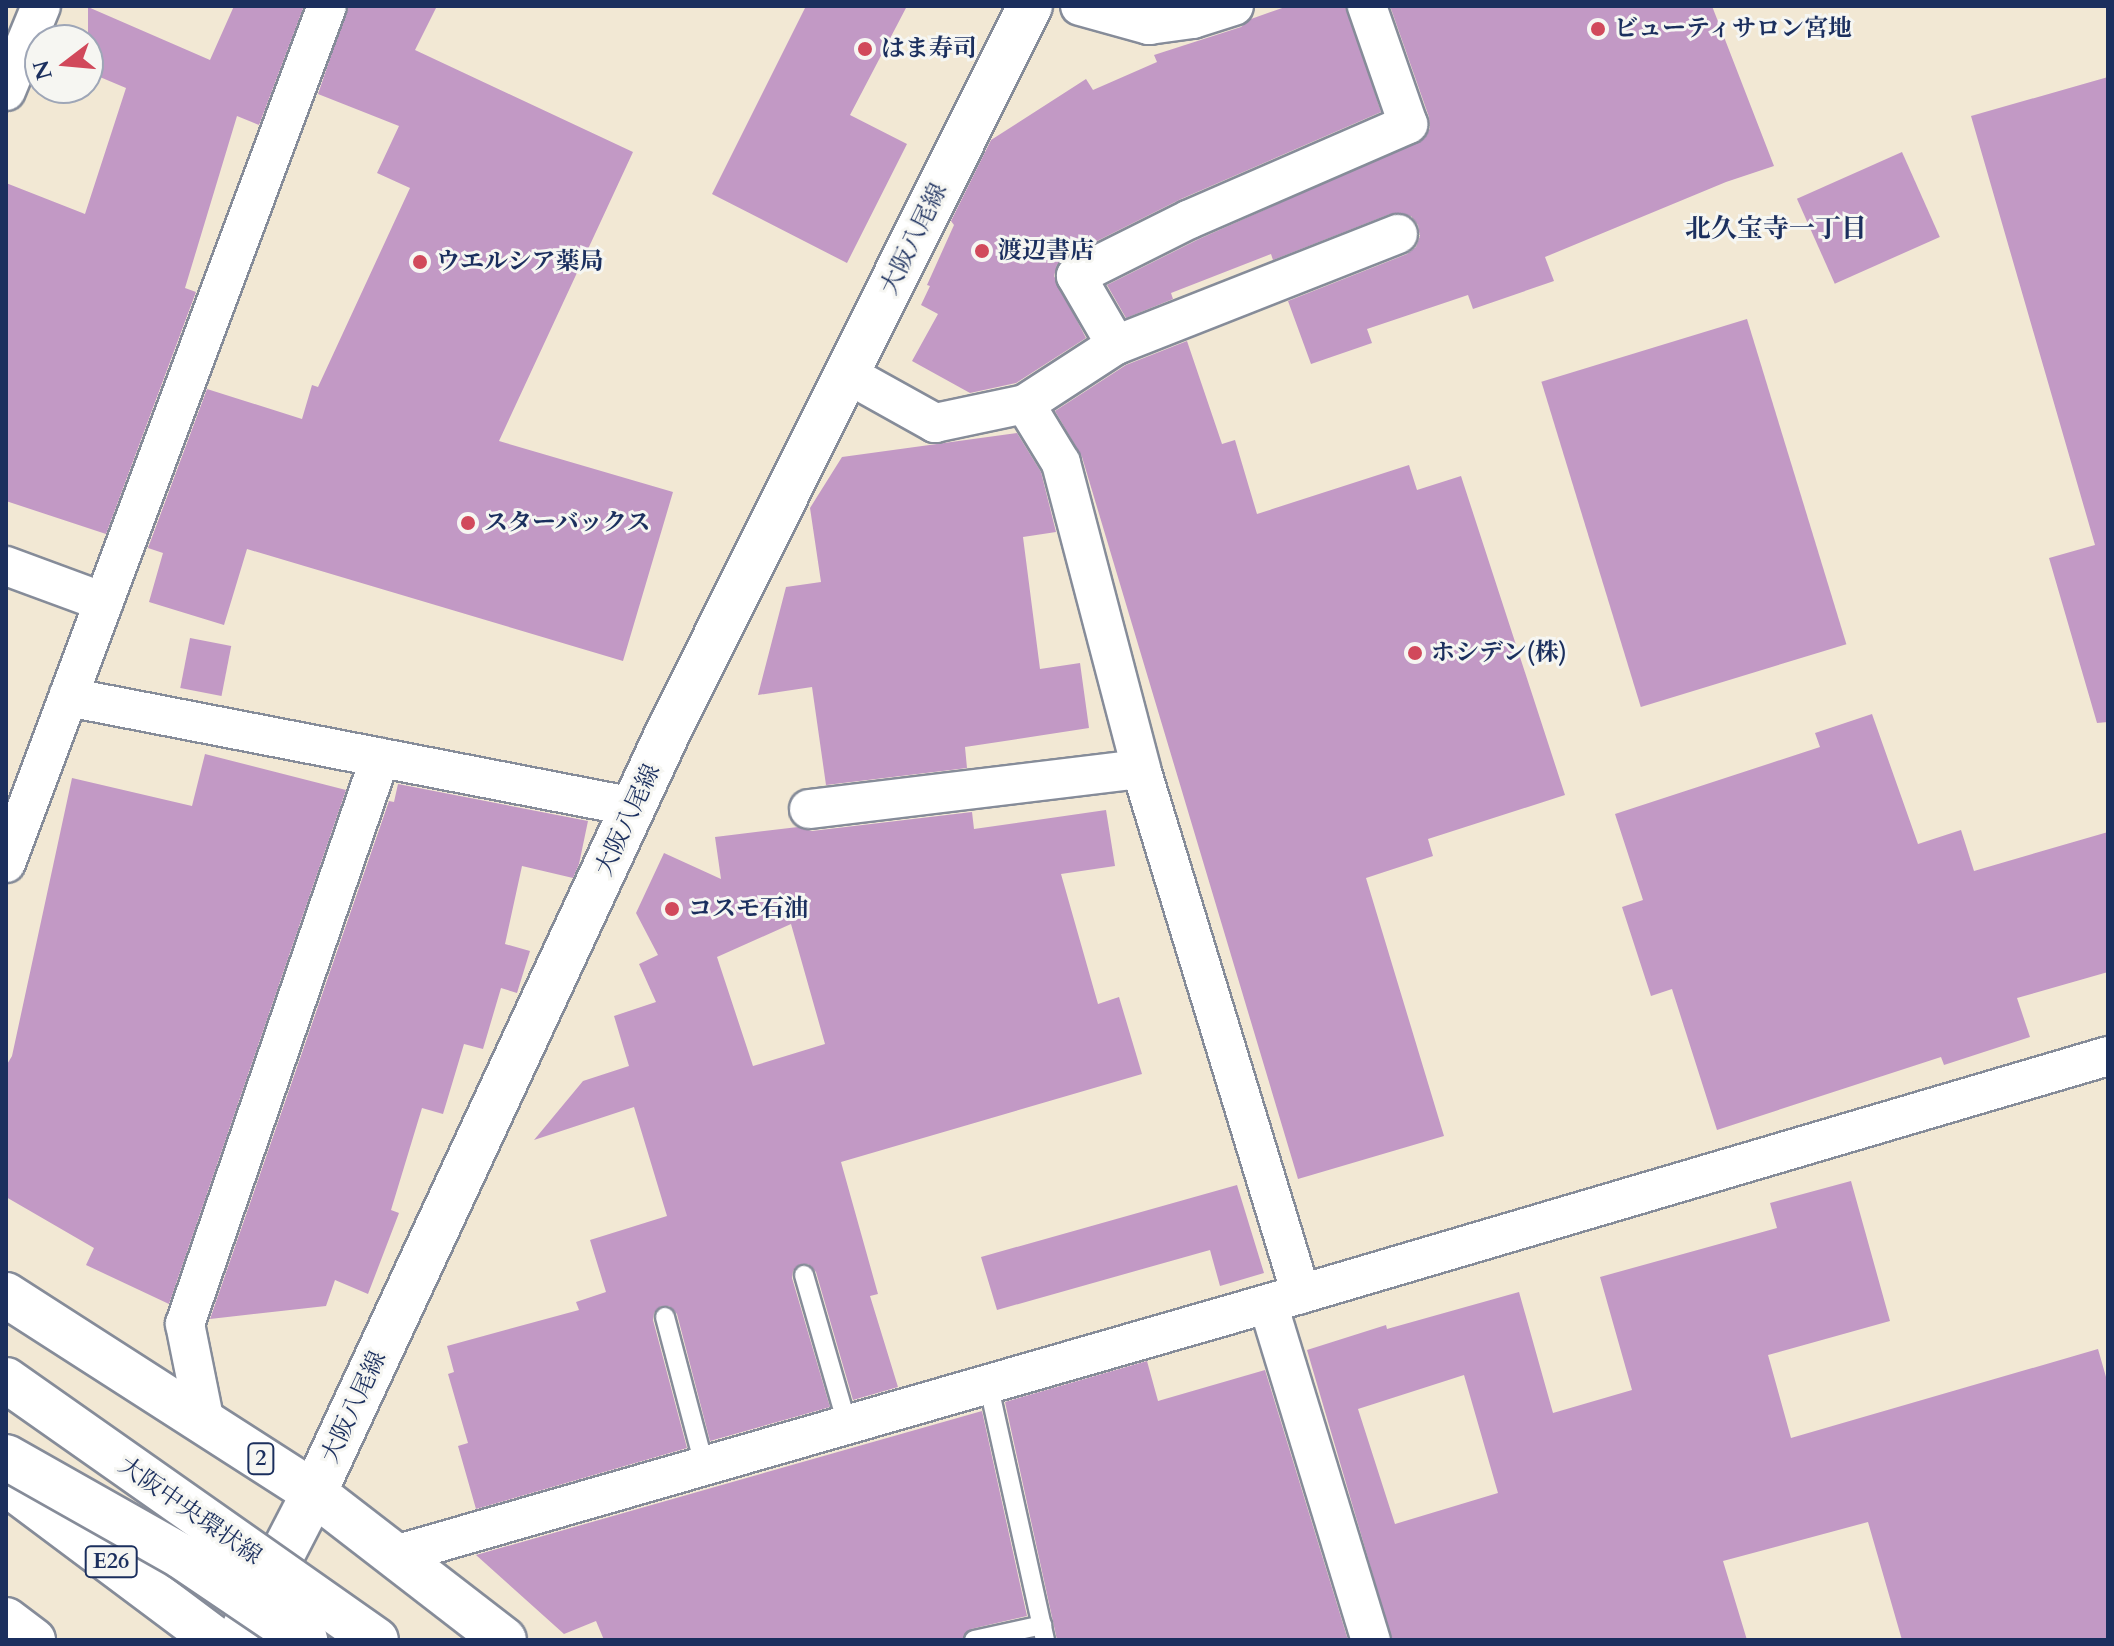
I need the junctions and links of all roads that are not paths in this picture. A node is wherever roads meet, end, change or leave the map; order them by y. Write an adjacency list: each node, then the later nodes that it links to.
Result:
1 (41, 6): 7 (street)
2 (327, 6): 13 (street)
3 (1030, 6): 10 (main road, 大阪八尾線)
4 (1080, 6): 5 (street)
5 (1234, 6)
6 (1367, 6): 9 (street)
7 (6, 91)
8 (1398, 234): 9 (street)
9 (1116, 345): 11 (street)
10 (847, 374): 11 (street); 17 (main road, 大阪八尾線)
11 (1025, 404): 16 (street)
12 (6, 566): 13 (street)
13 (104, 602): 14 (street)
14 (68, 697): 15 (street); 19 (street)
15 (380, 758): 17 (street); 27 (street)
16 (1141, 769): 18 (street); 23 (street)
17 (634, 807): 32 (main road, 大阪八尾線)
18 (809, 809)
19 (6, 863)
20 (2108, 1056): 23 (street)
21 (804, 1275): 28 (lane)
22 (6, 1295): 27 (main road, 2)
23 (1285, 1299): 26 (street); 43 (street)
24 (665, 1317): 30 (lane)
25 (6, 1380): 40 (main road, 大阪中央環状線, bridge)
26 (988, 1383): 28 (street); 35 (lane)
27 (205, 1423): 32 (main road, 2)
28 (847, 1424): 30 (street)
29 (6, 1457): 39 (main road, bridge)
30 (704, 1465): 33 (street)
31 (6, 1483): 37 (main road, E26)
32 (314, 1493): 33 (main road, 2); 38 (main road, 大阪八尾線)
33 (395, 1555): 41 (main road, 2)
34 (6, 1620): 36 (main road)
35 (1043, 1632): 42 (lane)
36 (33, 1640)
37 (216, 1640)
38 (238, 1640)
39 (305, 1640)
40 (376, 1640)
41 (504, 1640)
42 (974, 1640)
43 (1371, 1640)

